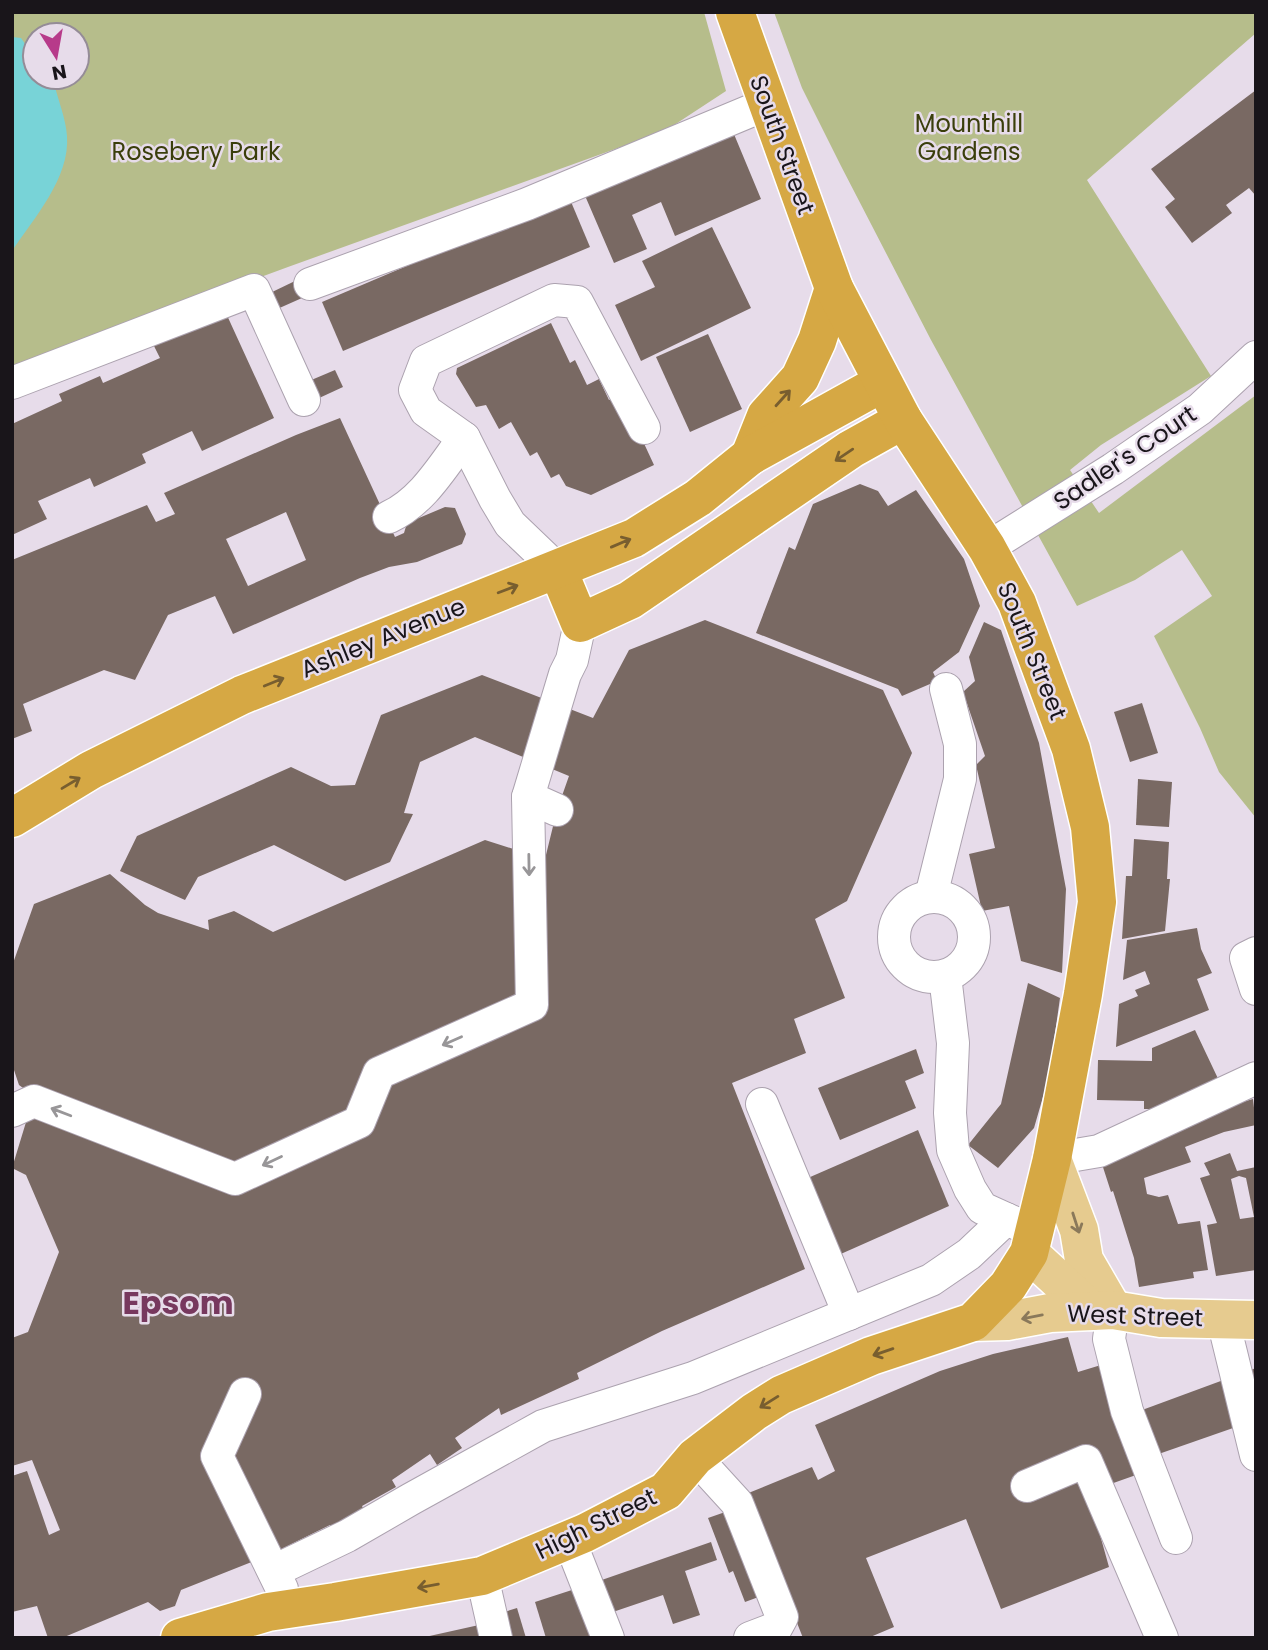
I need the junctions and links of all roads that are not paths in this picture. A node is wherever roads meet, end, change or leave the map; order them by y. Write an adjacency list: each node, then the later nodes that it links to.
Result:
1 (735, 12): 2 (highway, South Street)
2 (767, 104): 3 (street); 4 (highway, South Street)
3 (310, 284)
4 (834, 288): 7 (highway, South Street); 12 (highway, Ashley Avenue, one-way to 4)
5 (1256, 357): 14 (street, Sadler's Court)
6 (12, 383): 8 (street)
7 (882, 383): 9 (highway, South Street); 12 (highway, Ashley Avenue)
8 (304, 400)
9 (902, 420): 14 (highway, South Street); 16 (highway, one-way to 16)
10 (644, 428): 11 (street)
11 (464, 438): 13 (street); 15 (street)
12 (750, 456): 15 (highway, Ashley Avenue, one-way to 12)
13 (389, 517)
14 (987, 548): 28 (highway, South Street)
15 (558, 570): 16 (highway); 20 (highway, Ashley Avenue, one-way to 15)
16 (580, 622): 18 (street)
17 (946, 689): 21 (street)
18 (528, 797): 19 (street); 27 (street, one-way to 27)
19 (557, 810)
20 (12, 818)
21 (931, 896): 23 (street); 23 (street)
22 (1256, 953): 24 (street)
23 (945, 976): 29 (street)
24 (1256, 989)
25 (1256, 1079): 28 (street)
26 (762, 1104): 31 (street)
27 (12, 1111)
28 (1052, 1159): 29 (highway, South Street); 30 (main road, one-way to 30)
29 (1023, 1235): 30 (main road); 31 (street); 33 (highway, South Street)
30 (1102, 1311): 32 (main road, West Street); 33 (main road, West Street, one-way to 33); 38 (street)
31 (849, 1314): 40 (street)
32 (1239, 1320): 35 (street)
33 (973, 1322): 36 (highway, High Street, one-way to 36)
34 (245, 1394): 40 (street)
35 (1256, 1455)
36 (695, 1457): 39 (highway, High Street); 46 (street)
37 (1027, 1486): 47 (street)
38 (1176, 1538)
39 (569, 1539): 41 (highway, High Street); 45 (street)
40 (274, 1571): 42 (street)
41 (482, 1576): 42 (highway, High Street, one-way to 42); 44 (street)
42 (292, 1609): 43 (highway, High Street)
43 (180, 1638)
44 (496, 1638)
45 (608, 1638)
46 (750, 1638)
47 (1162, 1638)

